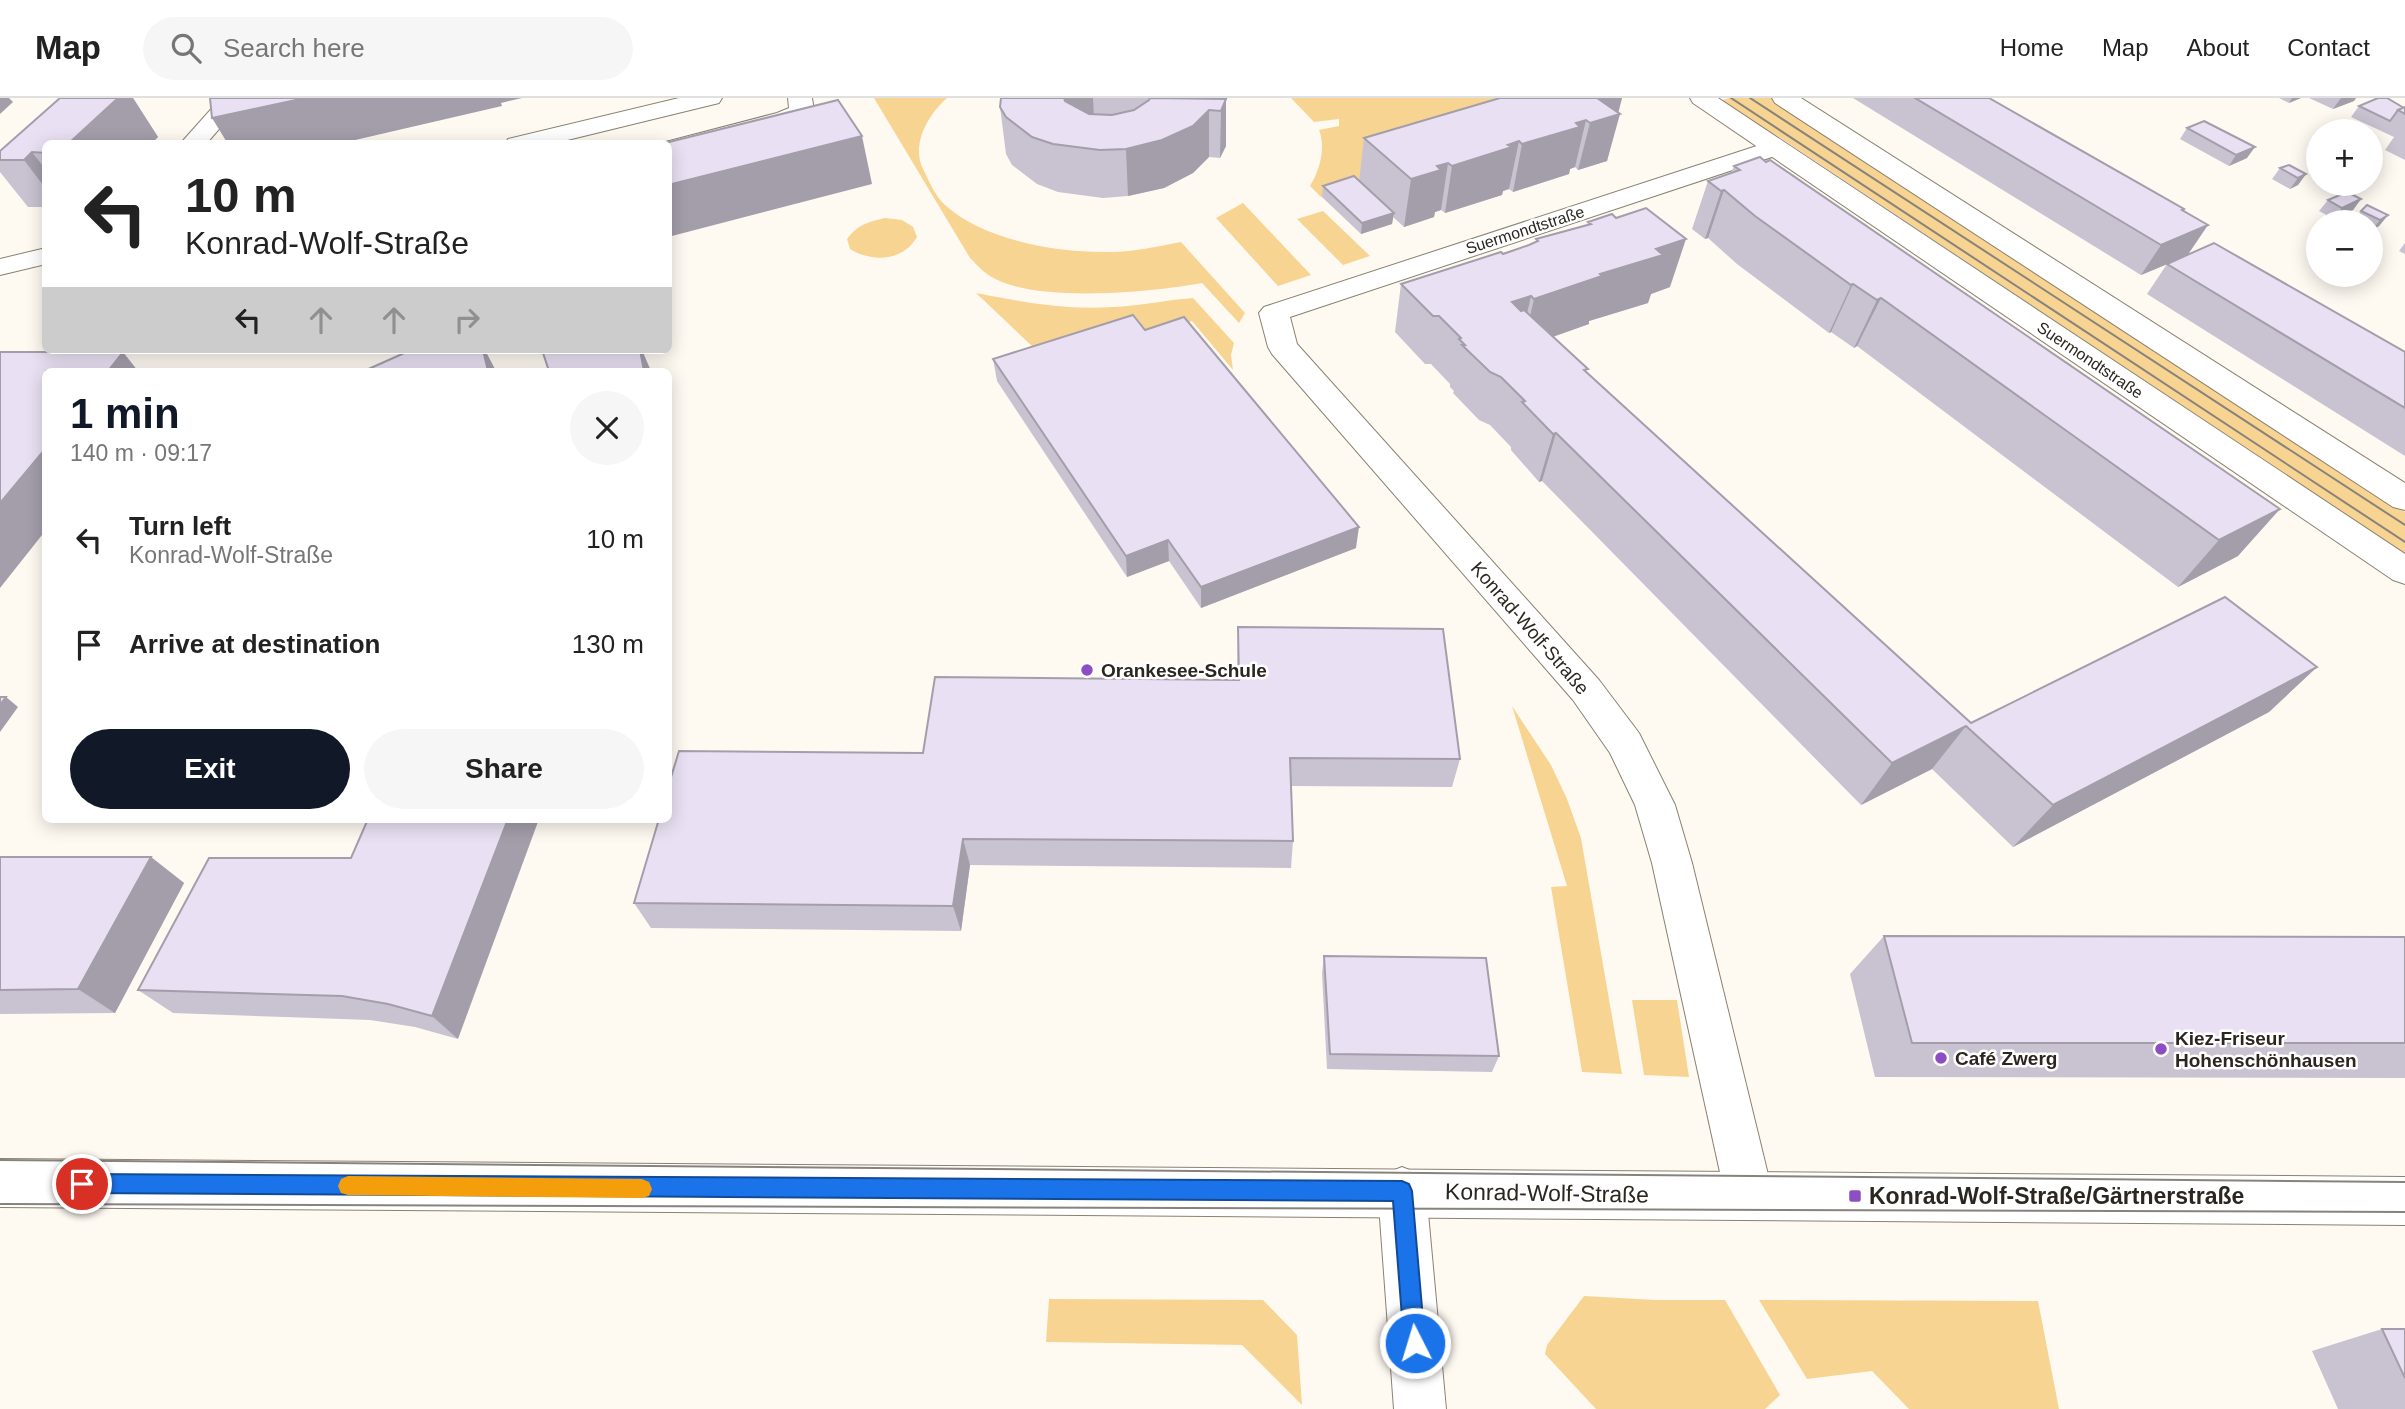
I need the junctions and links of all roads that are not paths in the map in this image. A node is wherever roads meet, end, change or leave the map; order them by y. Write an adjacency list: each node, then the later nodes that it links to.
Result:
1 (234, 98): 6 (main road)
2 (710, 98): 7 (main road)
3 (800, 98): 8 (main road)
4 (1702, 98): 9 (main road, Suermondtstraße)
5 (1784, 98): 13 (main road)
6 (196, 140)
7 (534, 140)
8 (672, 146)
9 (1775, 148): 12 (main road, Suermondtstraße); 14 (main road, Suermondtstraße)
10 (42, 257): 11 (main road)
11 (0, 267)
12 (1274, 313): 17 (main road, Konrad-Wolf-Straße)
13 (2405, 499)
14 (2405, 571)
15 (0, 1183): 16 (main road, Konrad-Wolf-Straße)
16 (1402, 1191): 17 (main road, Konrad-Wolf-Straße); 19 (main road)
17 (1749, 1195): 18 (main road, Konrad-Wolf-Straße)
18 (2405, 1202)
19 (1420, 1409)

